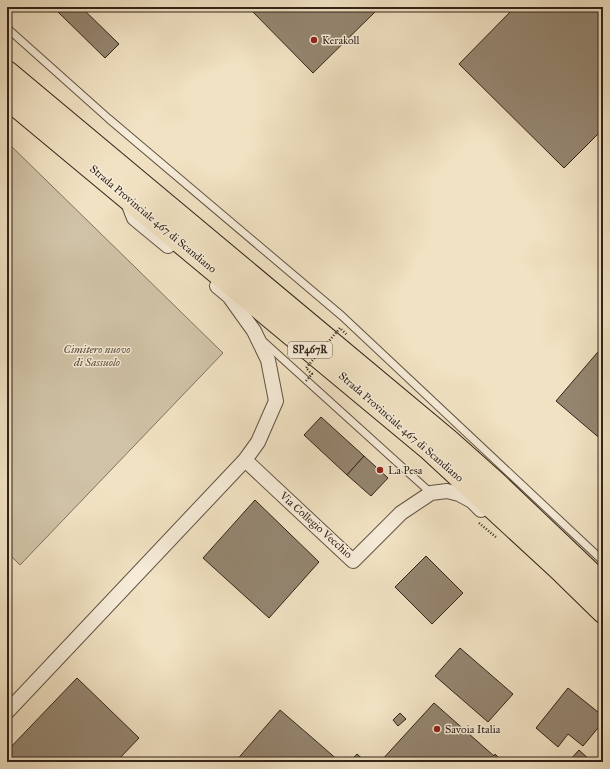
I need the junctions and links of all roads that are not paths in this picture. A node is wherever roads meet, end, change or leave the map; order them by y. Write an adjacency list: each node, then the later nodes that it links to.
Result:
1 (7, 28): 8 (lane)
2 (7, 72): 10 (main road, Strada Provinciale 467 di Scandiano / SP467R)
3 (7, 98): 4 (main road, Strada Provinciale 467 di Scandiano / SP467R)
4 (126, 196): 5 (street); 9 (main road, Strada Provinciale 467 di Scandiano / SP467R)
5 (256, 336): 6 (street); 7 (lane)
6 (245, 460): 7 (street, Via Collegio Vecchio); 12 (street)
7 (431, 493): 9 (street)
8 (603, 561)
9 (559, 569): 11 (main road, Strada Provinciale 467 di Scandiano / SP467R)
10 (603, 585)
11 (603, 612)
12 (7, 712)

